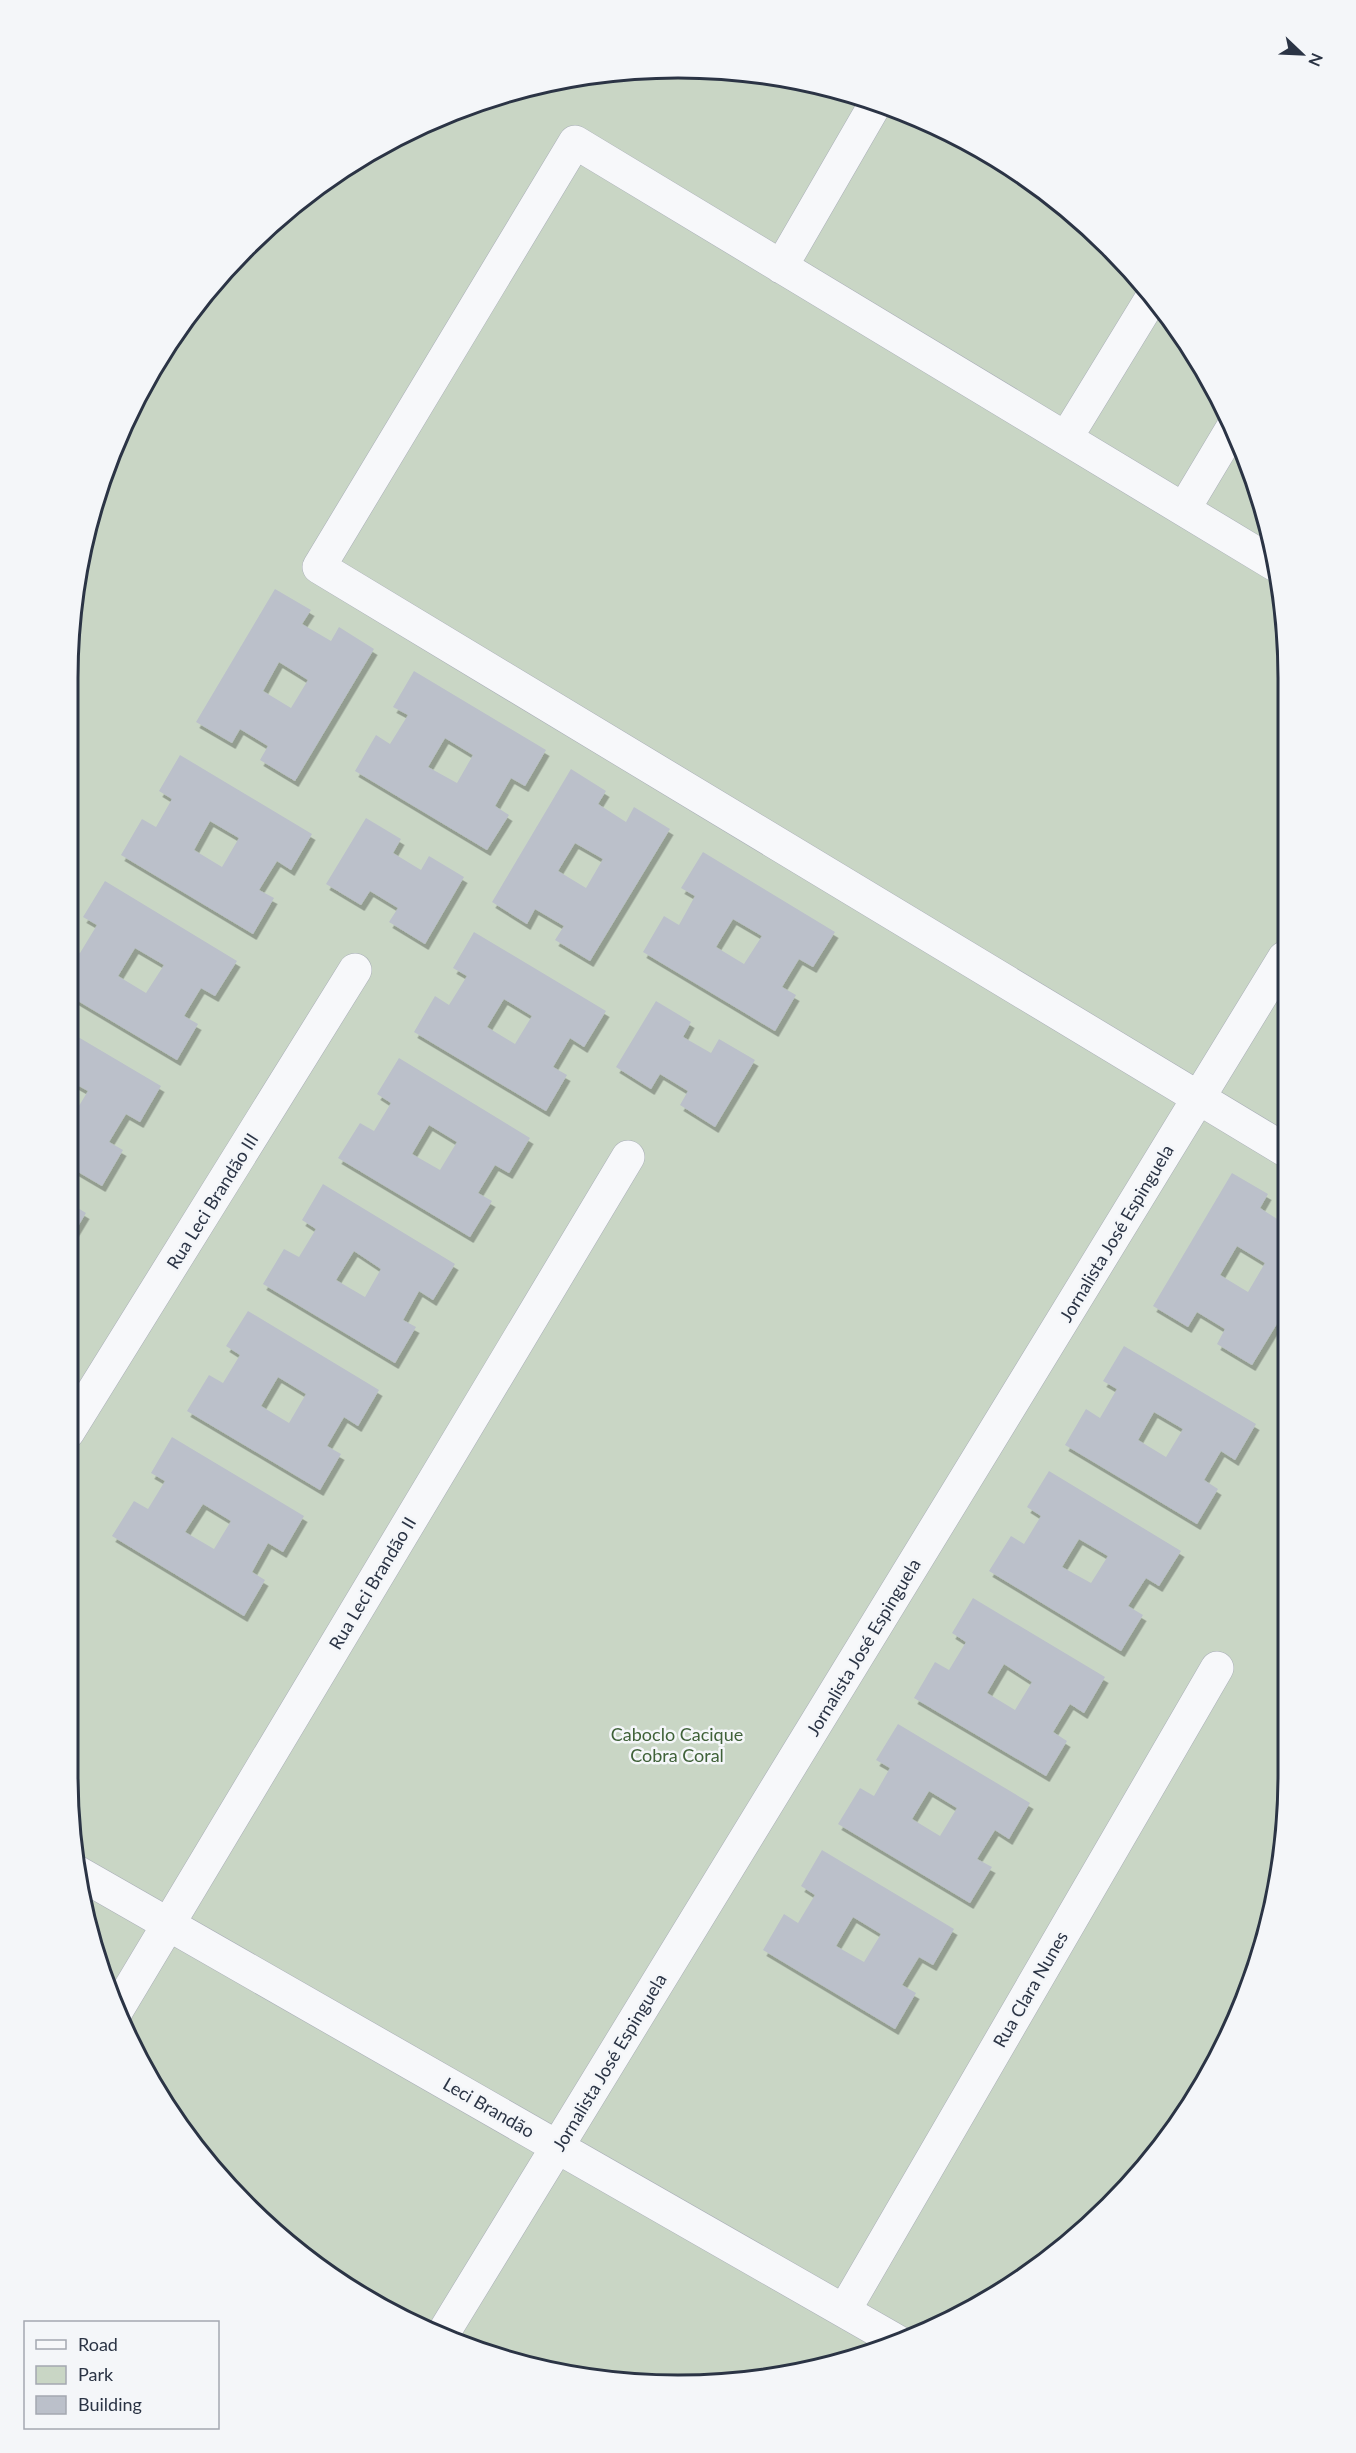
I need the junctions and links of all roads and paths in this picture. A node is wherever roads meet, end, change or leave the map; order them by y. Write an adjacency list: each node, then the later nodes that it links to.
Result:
1 (872, 110): 2 (street)
2 (781, 267): 5 (street); 10 (street)
3 (1147, 305): 5 (street)
4 (1227, 437): 6 (street)
5 (1066, 438): 6 (street)
6 (1184, 509): 7 (street)
7 (1266, 559)
8 (1278, 968): 10 (street, Jornalista José Espinguela)
9 (355, 970): 13 (street, Rua Leci Brandão III)
10 (1199, 1098): 11 (street); 18 (street, Jornalista José Espinguela)
11 (1278, 1146)
12 (628, 1157): 16 (street, Rua Leci Brandão II)
13 (78, 1416)
14 (1217, 1668): 19 (street, Rua Clara Nunes)
15 (87, 1878): 16 (street, Leci Brandão)
16 (168, 1924): 17 (street, Rua Leci Brandão II); 18 (street, Leci Brandão)
17 (122, 2001)
18 (558, 2147): 19 (street, Leci Brandão); 20 (street, Jornalista José Espinguela)
19 (843, 2311): 21 (street, Leci Brandão)
20 (446, 2328)
21 (888, 2336)

